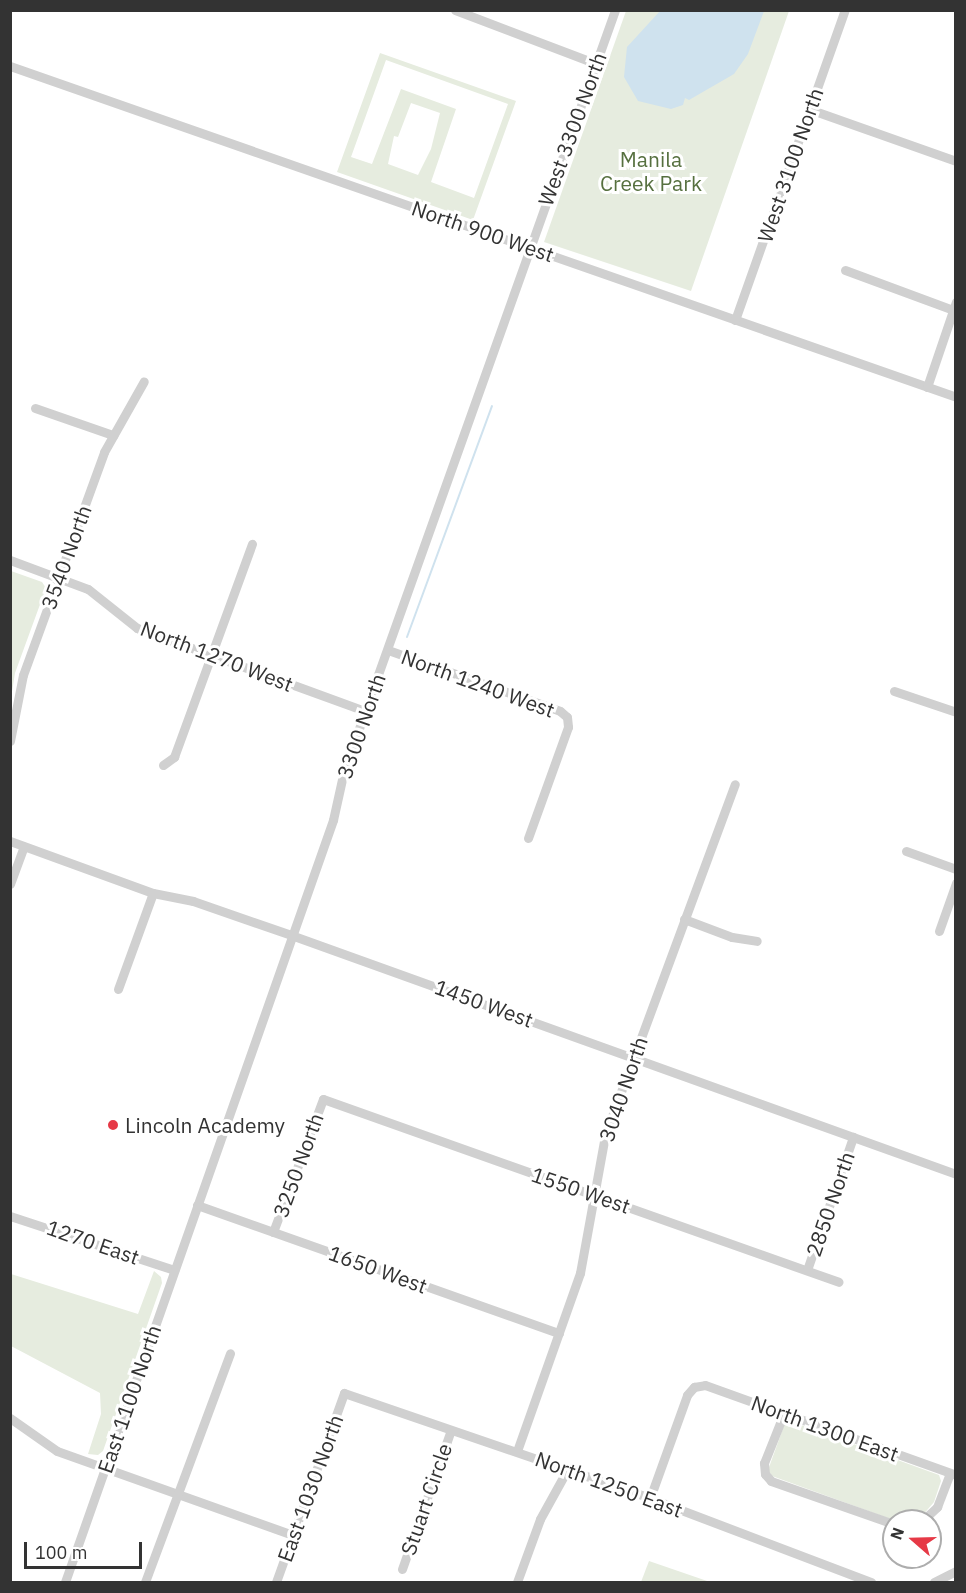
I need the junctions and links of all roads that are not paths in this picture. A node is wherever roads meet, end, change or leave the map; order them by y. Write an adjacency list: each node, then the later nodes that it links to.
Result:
1 (455, 10): 4 (street)
2 (615, 10): 4 (street, West 3300 North)
3 (845, 10): 6 (street, West 3100 North)
4 (597, 64): 8 (street, West 3300 North)
5 (10, 66): 8 (street, North 900 West)
6 (809, 109): 7 (street); 11 (street, West 3100 North)
7 (956, 161)
8 (533, 249): 11 (street, North 900 West); 20 (street, 3300 North)
9 (845, 270): 10 (street)
10 (954, 306): 13 (street)
11 (735, 320): 13 (street, North 900 West)
12 (144, 381): 16 (street, 3540 North)
13 (927, 387): 14 (street, North 900 West)
14 (956, 397)
15 (34, 408): 16 (street)
16 (113, 435): 19 (street, 3540 North)
17 (252, 544): 21 (street)
18 (10, 560): 19 (street, North 1270 West)
19 (58, 579): 21 (street, North 1270 West); 25 (street, 3540 North)
20 (388, 650): 23 (street, 3300 North); 28 (street, North 1240 West)
21 (210, 656): 23 (street, North 1270 West); 26 (street)
22 (894, 691): 24 (street)
23 (365, 711): 38 (street, 3300 North)
24 (956, 712)
25 (10, 741)
26 (163, 765)
27 (735, 784): 36 (street, 3040 North)
28 (528, 838)
29 (10, 841): 30 (street, 1450 West)
30 (24, 846): 34 (street); 35 (street, 1450 West)
31 (906, 851): 32 (street)
32 (956, 869)
33 (956, 883): 37 (street)
34 (10, 884)
35 (153, 893): 38 (street, 1450 West); 40 (street)
36 (684, 919): 39 (street); 41 (street, 3040 North)
37 (939, 931)
38 (291, 935): 41 (street, 1450 West); 46 (street, 3300 North)
39 (757, 941)
40 (118, 989)
41 (633, 1056): 43 (street, 1450 West); 45 (street, 3040 North)
42 (323, 1099): 45 (street, 1550 West); 48 (street, 3250 North)
43 (854, 1137): 44 (street, 1450 West); 50 (street, 2850 North)
44 (956, 1174)
45 (595, 1194): 50 (street, 1550 West); 52 (street, 3040 North)
46 (197, 1205): 48 (street, 1650 West); 49 (street, East 1100 North)
47 (10, 1216): 49 (street, 1270 East)
48 (273, 1232): 52 (street, 1650 West)
49 (174, 1270): 59 (street, East 1100 North)
50 (807, 1270): 51 (street, 1550 West)
51 (839, 1282)
52 (559, 1333): 58 (street, 3040 North)
53 (230, 1353): 62 (street)
54 (344, 1393): 57 (street, North 1250 East); 66 (street, East 1030 North)
55 (783, 1413): 61 (street, North 1300 East); 63 (street, North 1300 East); 65 (street)
56 (10, 1418): 59 (street)
57 (451, 1430): 58 (street, North 1250 East); 67 (street, Stuart Circle)
58 (517, 1451): 60 (street, North 1250 East)
59 (105, 1469): 62 (street); 69 (street, East 1100 North)
60 (567, 1470): 63 (street, North 1250 East); 72 (street)
61 (953, 1474): 64 (street)
62 (178, 1495): 66 (street); 70 (street)
63 (650, 1498): 73 (street, North 1250 East)
64 (935, 1509)
65 (882, 1520)
66 (293, 1535): 71 (street, East 1030 North)
67 (402, 1569)
68 (956, 1571): 74 (street)
69 (65, 1582)
70 (146, 1582)
71 (276, 1582)
72 (516, 1582)
73 (871, 1582)
74 (934, 1582)

